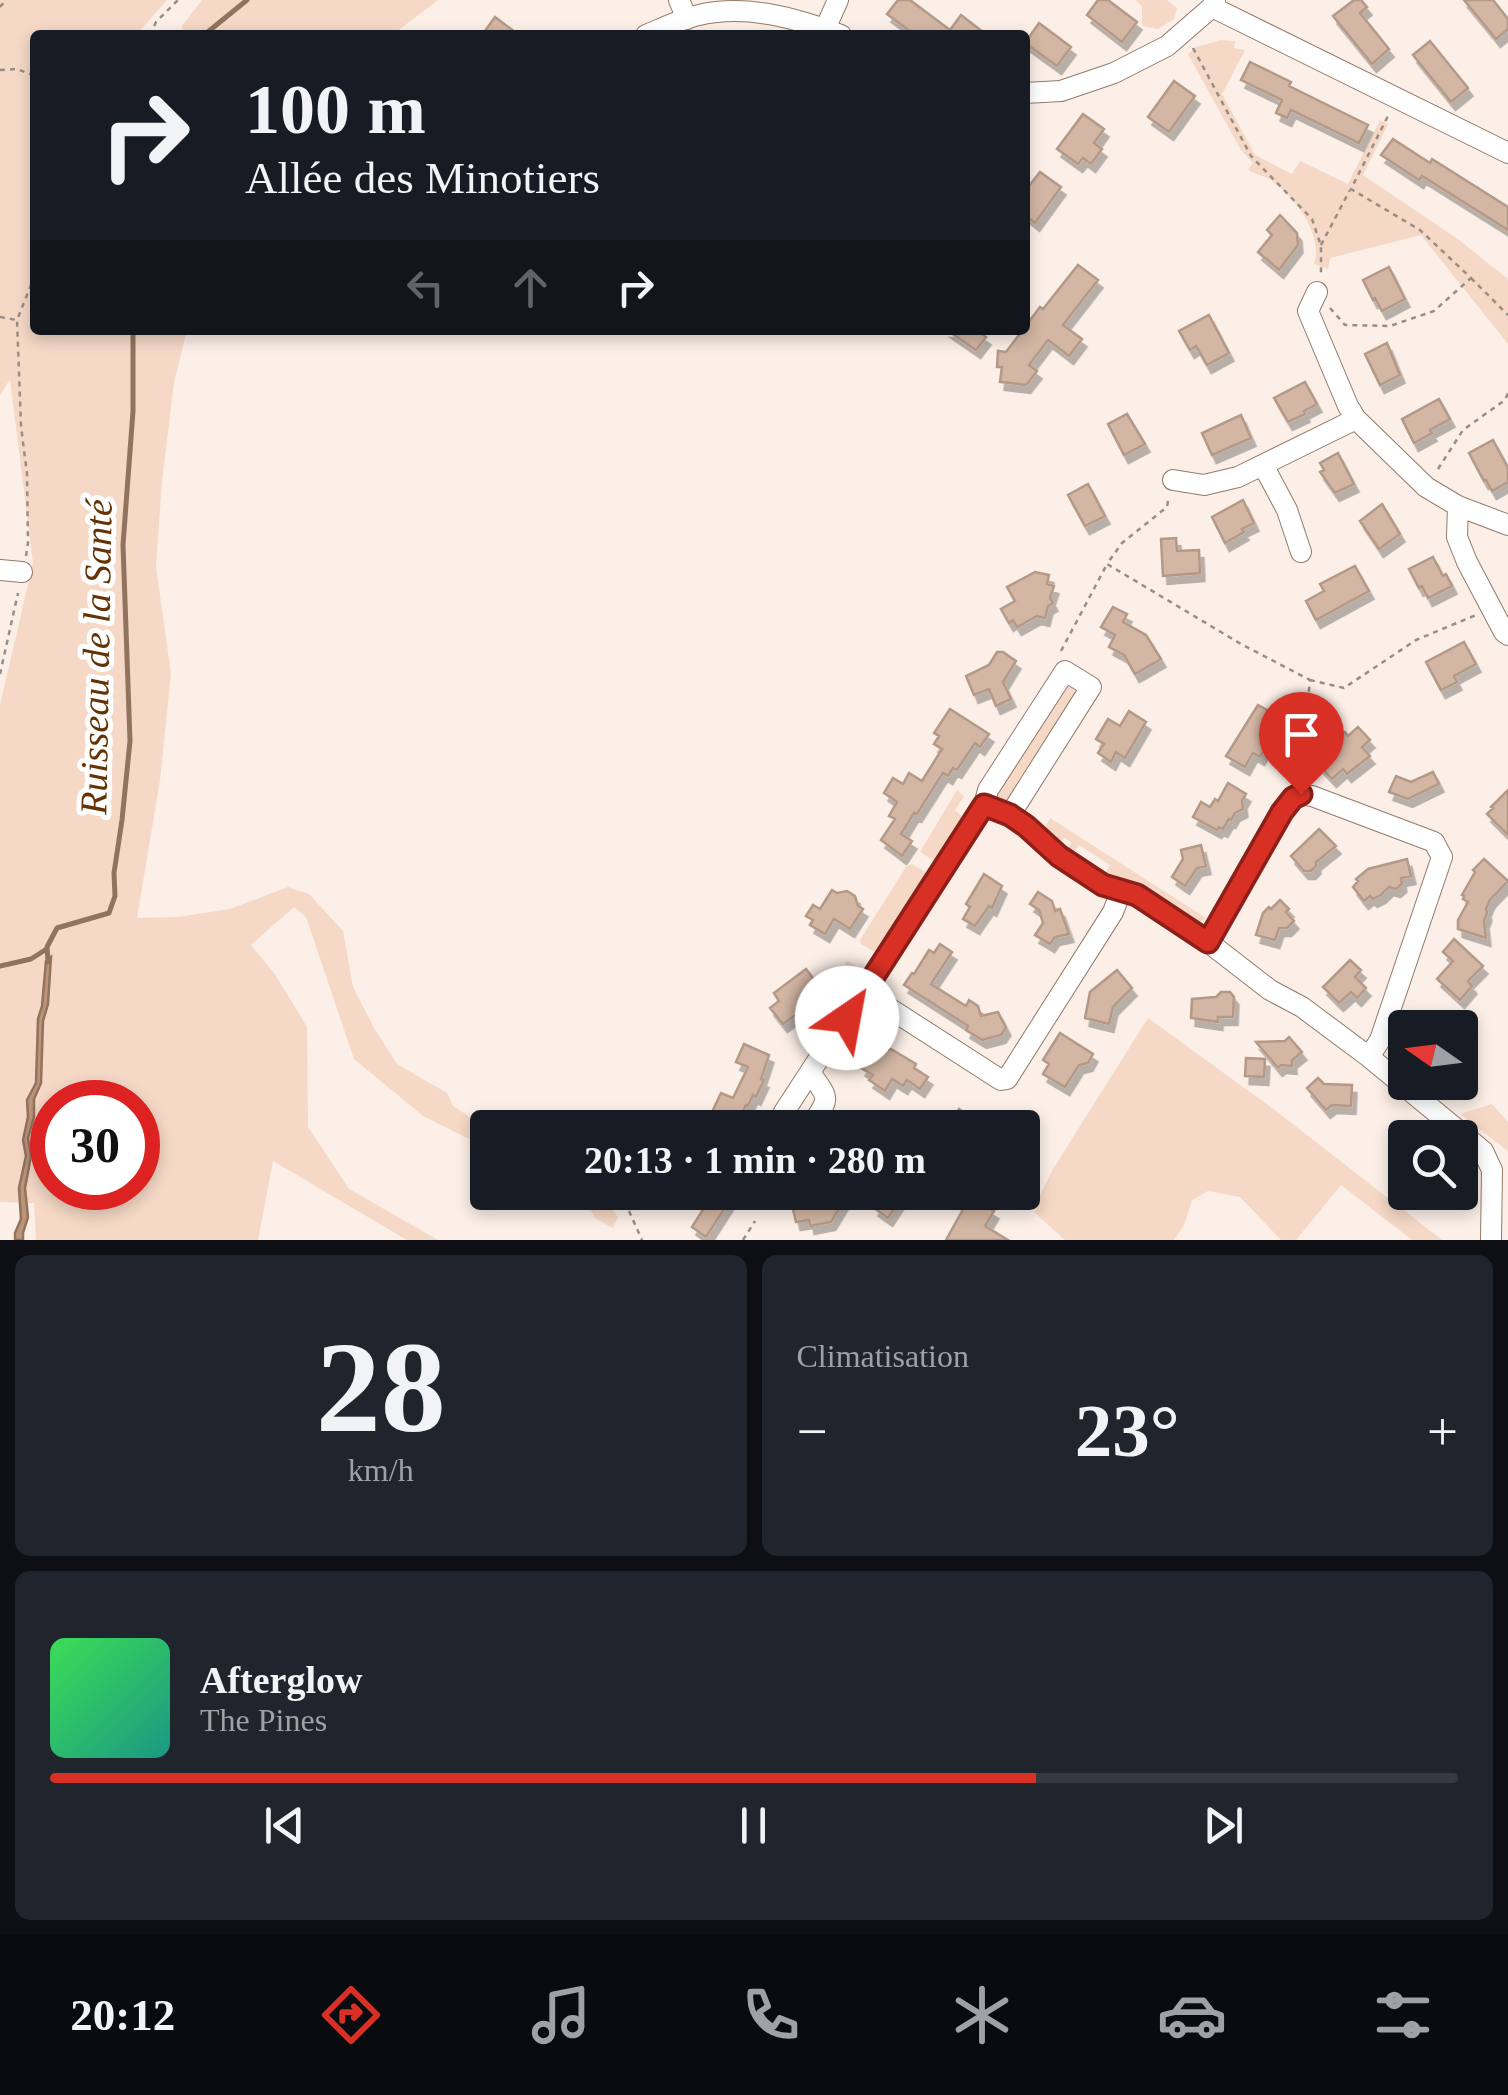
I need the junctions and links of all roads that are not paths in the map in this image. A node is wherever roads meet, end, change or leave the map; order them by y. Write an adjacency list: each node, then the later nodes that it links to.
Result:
1 (838, 0): 6 (street)
2 (1214, 4): 7 (street); 8 (street)
3 (683, 10): 4 (street); 5 (street)
4 (653, 30)
5 (828, 30)
6 (833, 30)
7 (1030, 94)
8 (1508, 153)
9 (1317, 292): 10 (street)
10 (1356, 420): 11 (street); 13 (street)
11 (1263, 465): 12 (street); 15 (street)
12 (1173, 480)
13 (1458, 506): 14 (street); 18 (street)
14 (1508, 526)
15 (1301, 552)
16 (0, 570): 17 (street)
17 (22, 572)
18 (1508, 635)
19 (984, 805): 20 (street); 20 (street); 23 (street)
20 (1010, 815): 21 (street)
21 (1120, 890): 22 (street); 23 (street)
22 (1208, 942): 24 (street); 24 (street)
23 (864, 992): 25 (street)
24 (1369, 1056): 28 (street)
25 (810, 1074): 26 (street); 27 (street)
26 (785, 1110)
27 (820, 1110)
28 (1491, 1240)

